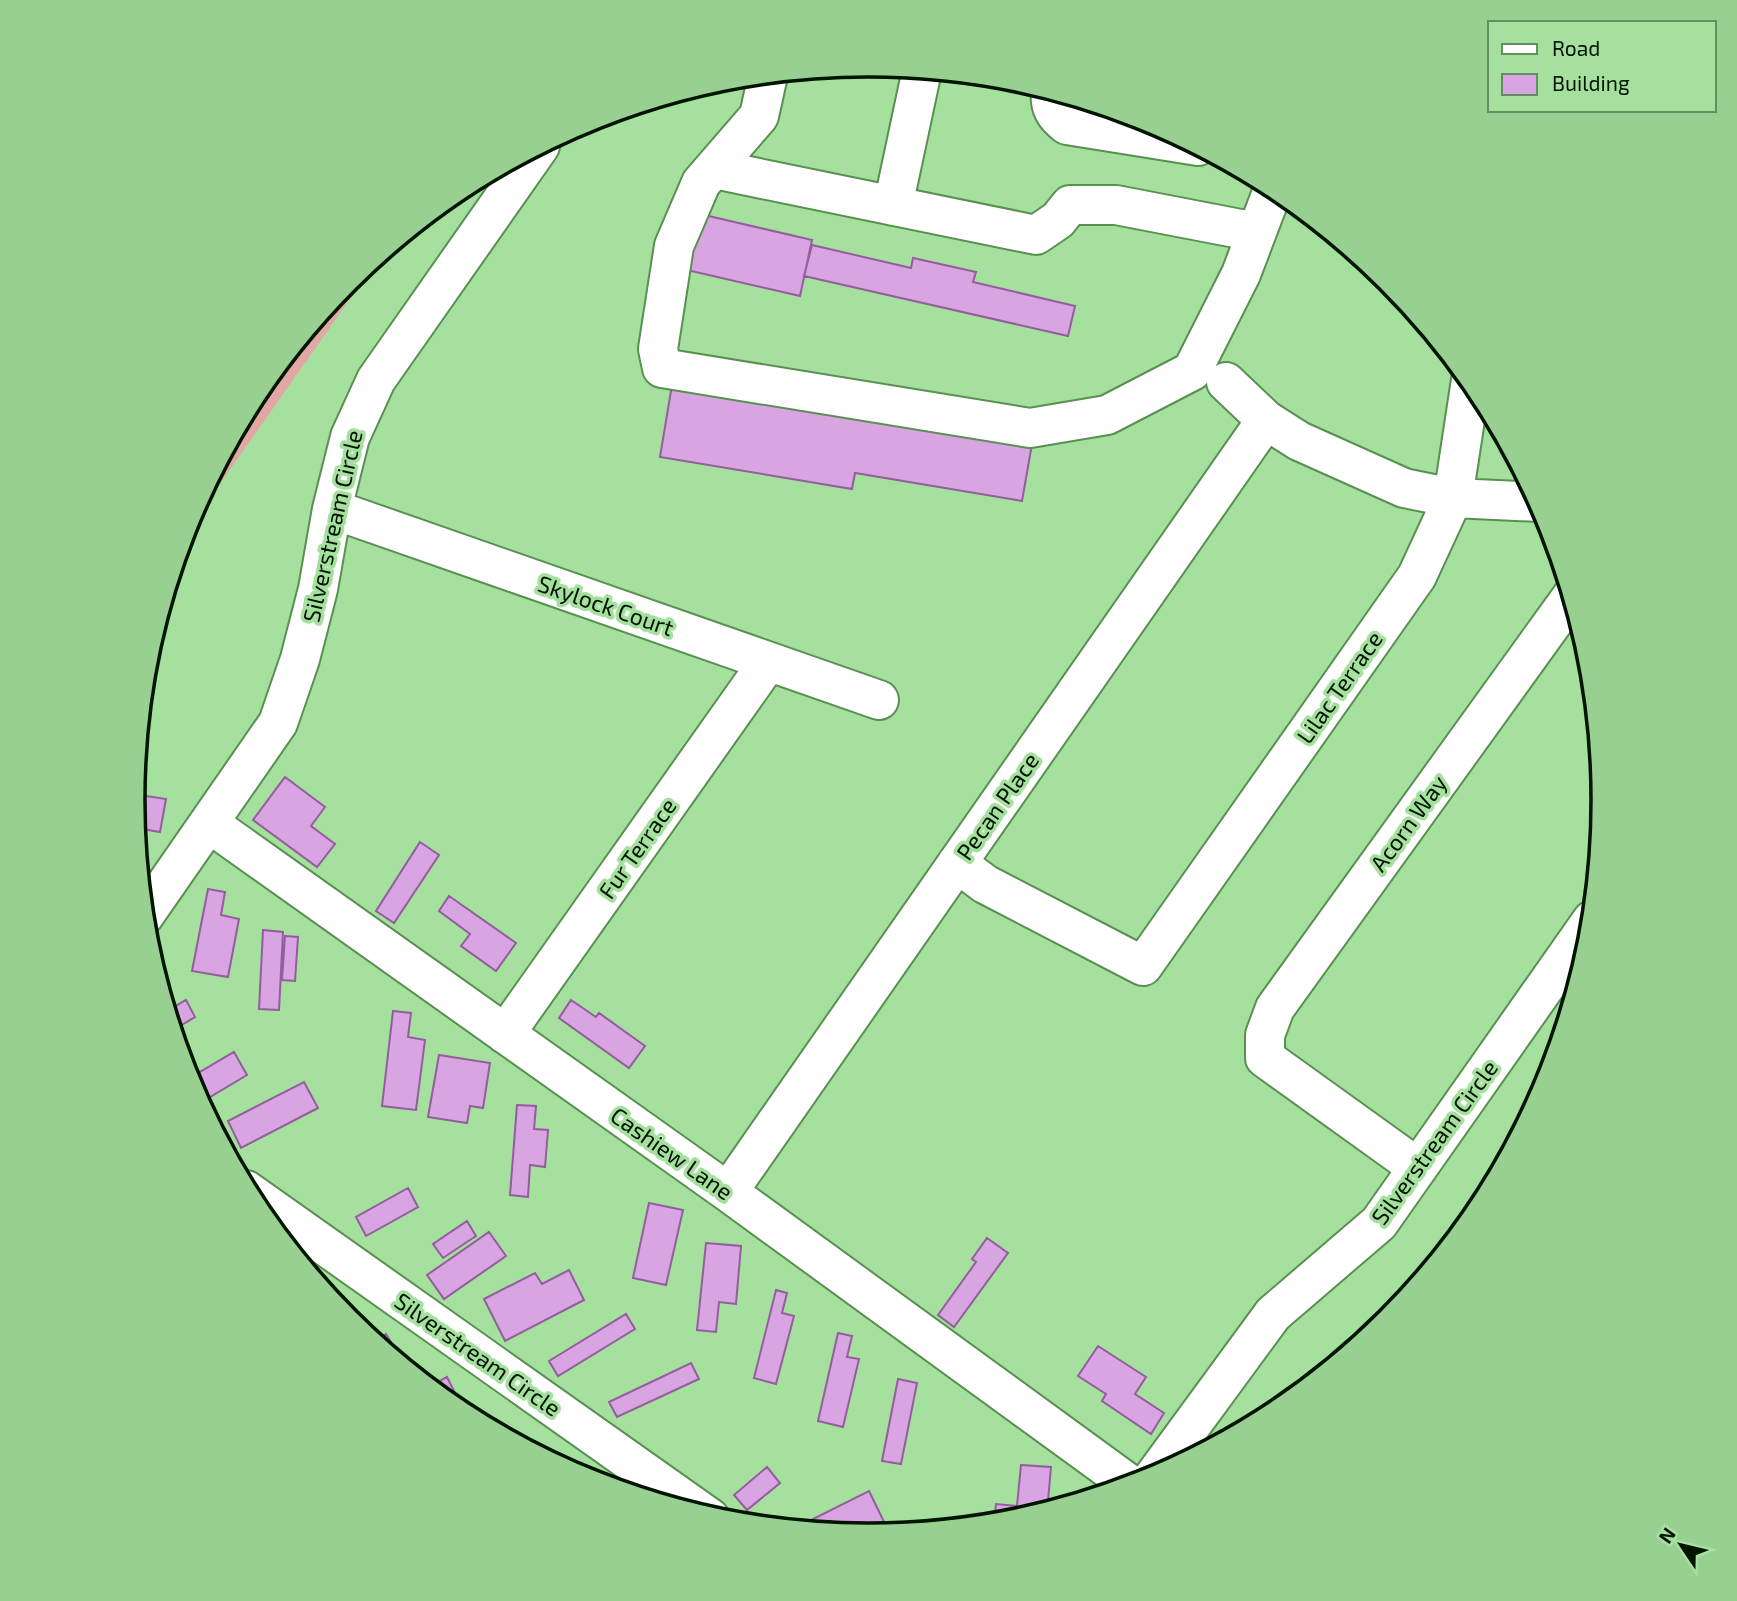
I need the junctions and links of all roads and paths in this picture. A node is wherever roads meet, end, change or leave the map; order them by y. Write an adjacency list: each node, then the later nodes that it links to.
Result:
1 (920, 79): 8 (lane)
2 (766, 84): 6 (lane)
3 (1050, 101): 4 (lane)
4 (1163, 140)
5 (528, 163): 15 (lane, Silverstream Circle)
6 (714, 169): 8 (lane); 9 (lane)
7 (1269, 199): 9 (lane)
8 (893, 206): 9 (lane)
9 (1256, 232)
10 (1226, 382): 12 (lane)
11 (1468, 397): 13 (lane, Lilac Terrace)
12 (1266, 420): 13 (lane); 20 (lane, Pecan Place)
13 (1453, 498): 14 (lane); 20 (lane, Lilac Terrace)
14 (1526, 501)
15 (332, 509): 17 (lane, Skylock Court); 19 (lane, Silverstream Circle)
16 (1565, 606): 24 (lane, Acorn Way)
17 (768, 662): 18 (lane, Skylock Court); 23 (lane, Fur Terrace)
18 (879, 700)
19 (210, 824): 21 (lane, Silverstream Circle); 23 (lane, Cashiew Lane)
20 (957, 863): 25 (lane, Pecan Place)
21 (153, 904)
22 (1578, 939): 24 (lane, Silverstream Circle)
23 (505, 1034): 25 (lane, Cashiew Lane)
24 (1418, 1168): 27 (lane, Silverstream Circle)
25 (728, 1192): 28 (lane, Cashiew Lane)
26 (271, 1208): 29 (lane, Silverstream Circle)
27 (1167, 1459)
28 (1121, 1478)
29 (684, 1500)

